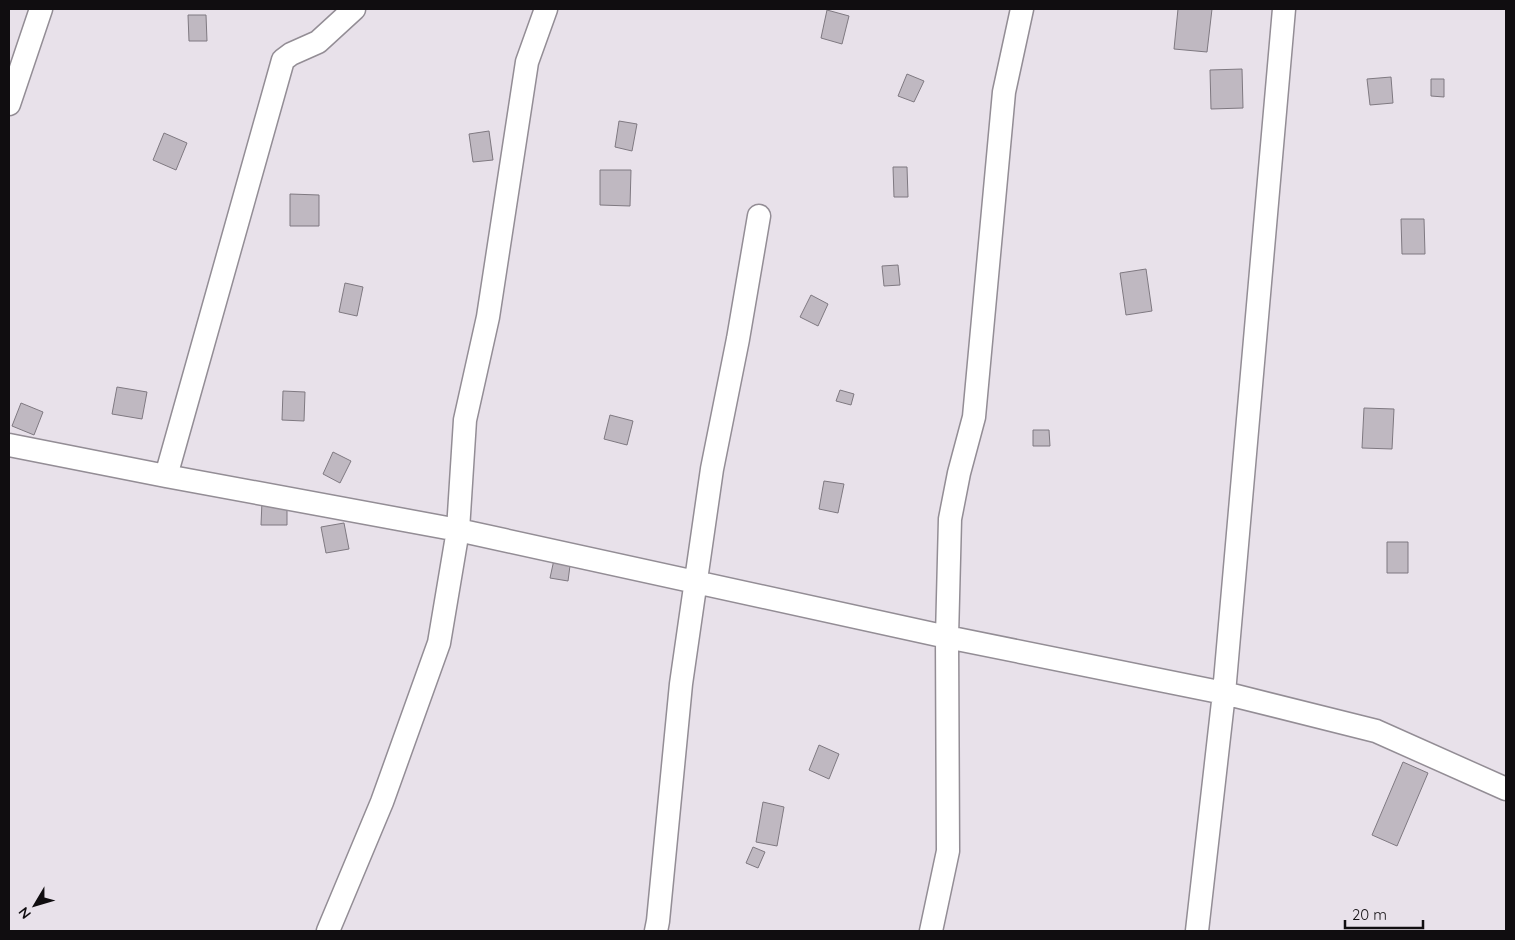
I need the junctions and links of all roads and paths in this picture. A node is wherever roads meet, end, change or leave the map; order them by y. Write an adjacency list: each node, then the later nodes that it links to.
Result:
1 (41, 9): 6 (street)
2 (354, 9): 9 (street)
3 (546, 9): 10 (street)
4 (1022, 9): 12 (street)
5 (1284, 9): 13 (street)
6 (9, 104)
7 (759, 216): 11 (street)
8 (9, 445): 9 (street)
9 (166, 476): 10 (street)
10 (458, 530): 11 (street); 15 (street)
11 (696, 582): 12 (street); 16 (street)
12 (947, 636): 13 (street); 17 (street)
13 (1224, 693): 14 (street); 18 (street)
14 (1506, 789)
15 (328, 931)
16 (656, 931)
17 (931, 931)
18 (1197, 931)

